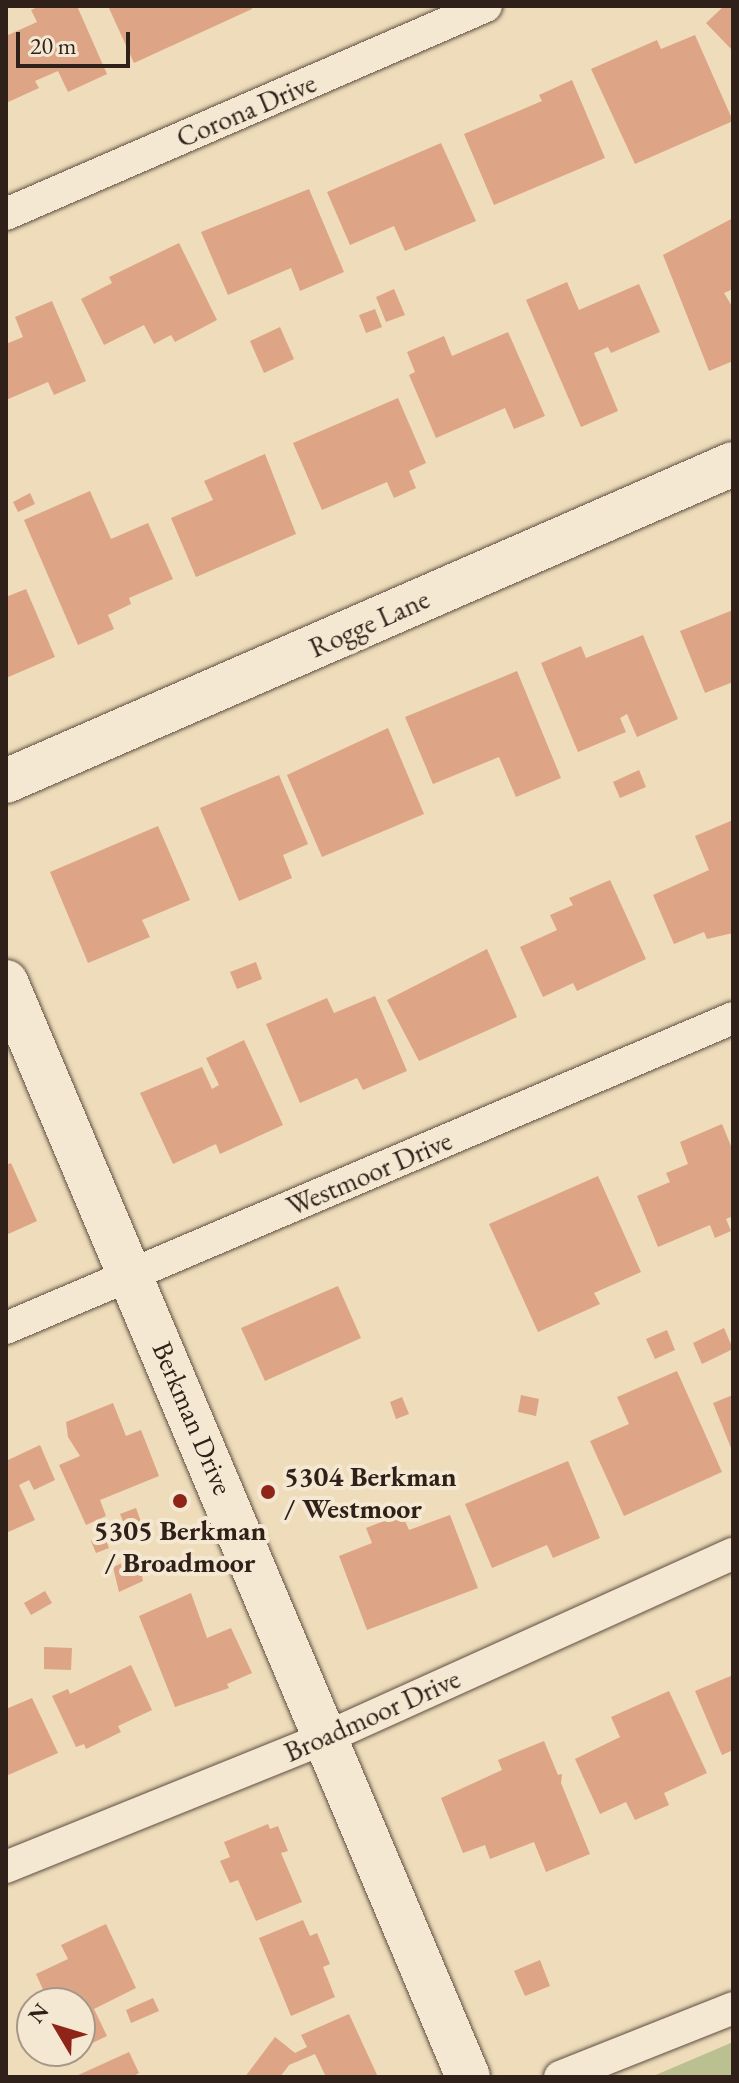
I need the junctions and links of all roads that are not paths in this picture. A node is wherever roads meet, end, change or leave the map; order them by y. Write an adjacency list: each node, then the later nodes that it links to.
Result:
1 (486, 6): 2 (street, Corona Drive)
2 (6, 214)
3 (733, 464): 4 (street, Rogge Lane)
4 (6, 781)
5 (6, 982): 7 (street, Berkman Drive)
6 (733, 1018): 7 (street, Westmoor Drive)
7 (132, 1272): 8 (street, Westmoor Drive); 10 (street, Berkman Drive)
8 (6, 1328)
9 (733, 1554): 10 (street, Broadmoor Drive)
10 (327, 1737): 11 (street, Broadmoor Drive); 13 (street, Berkman Drive)
11 (6, 1867)
12 (733, 2008): 14 (street)
13 (468, 2077)
14 (560, 2077)

